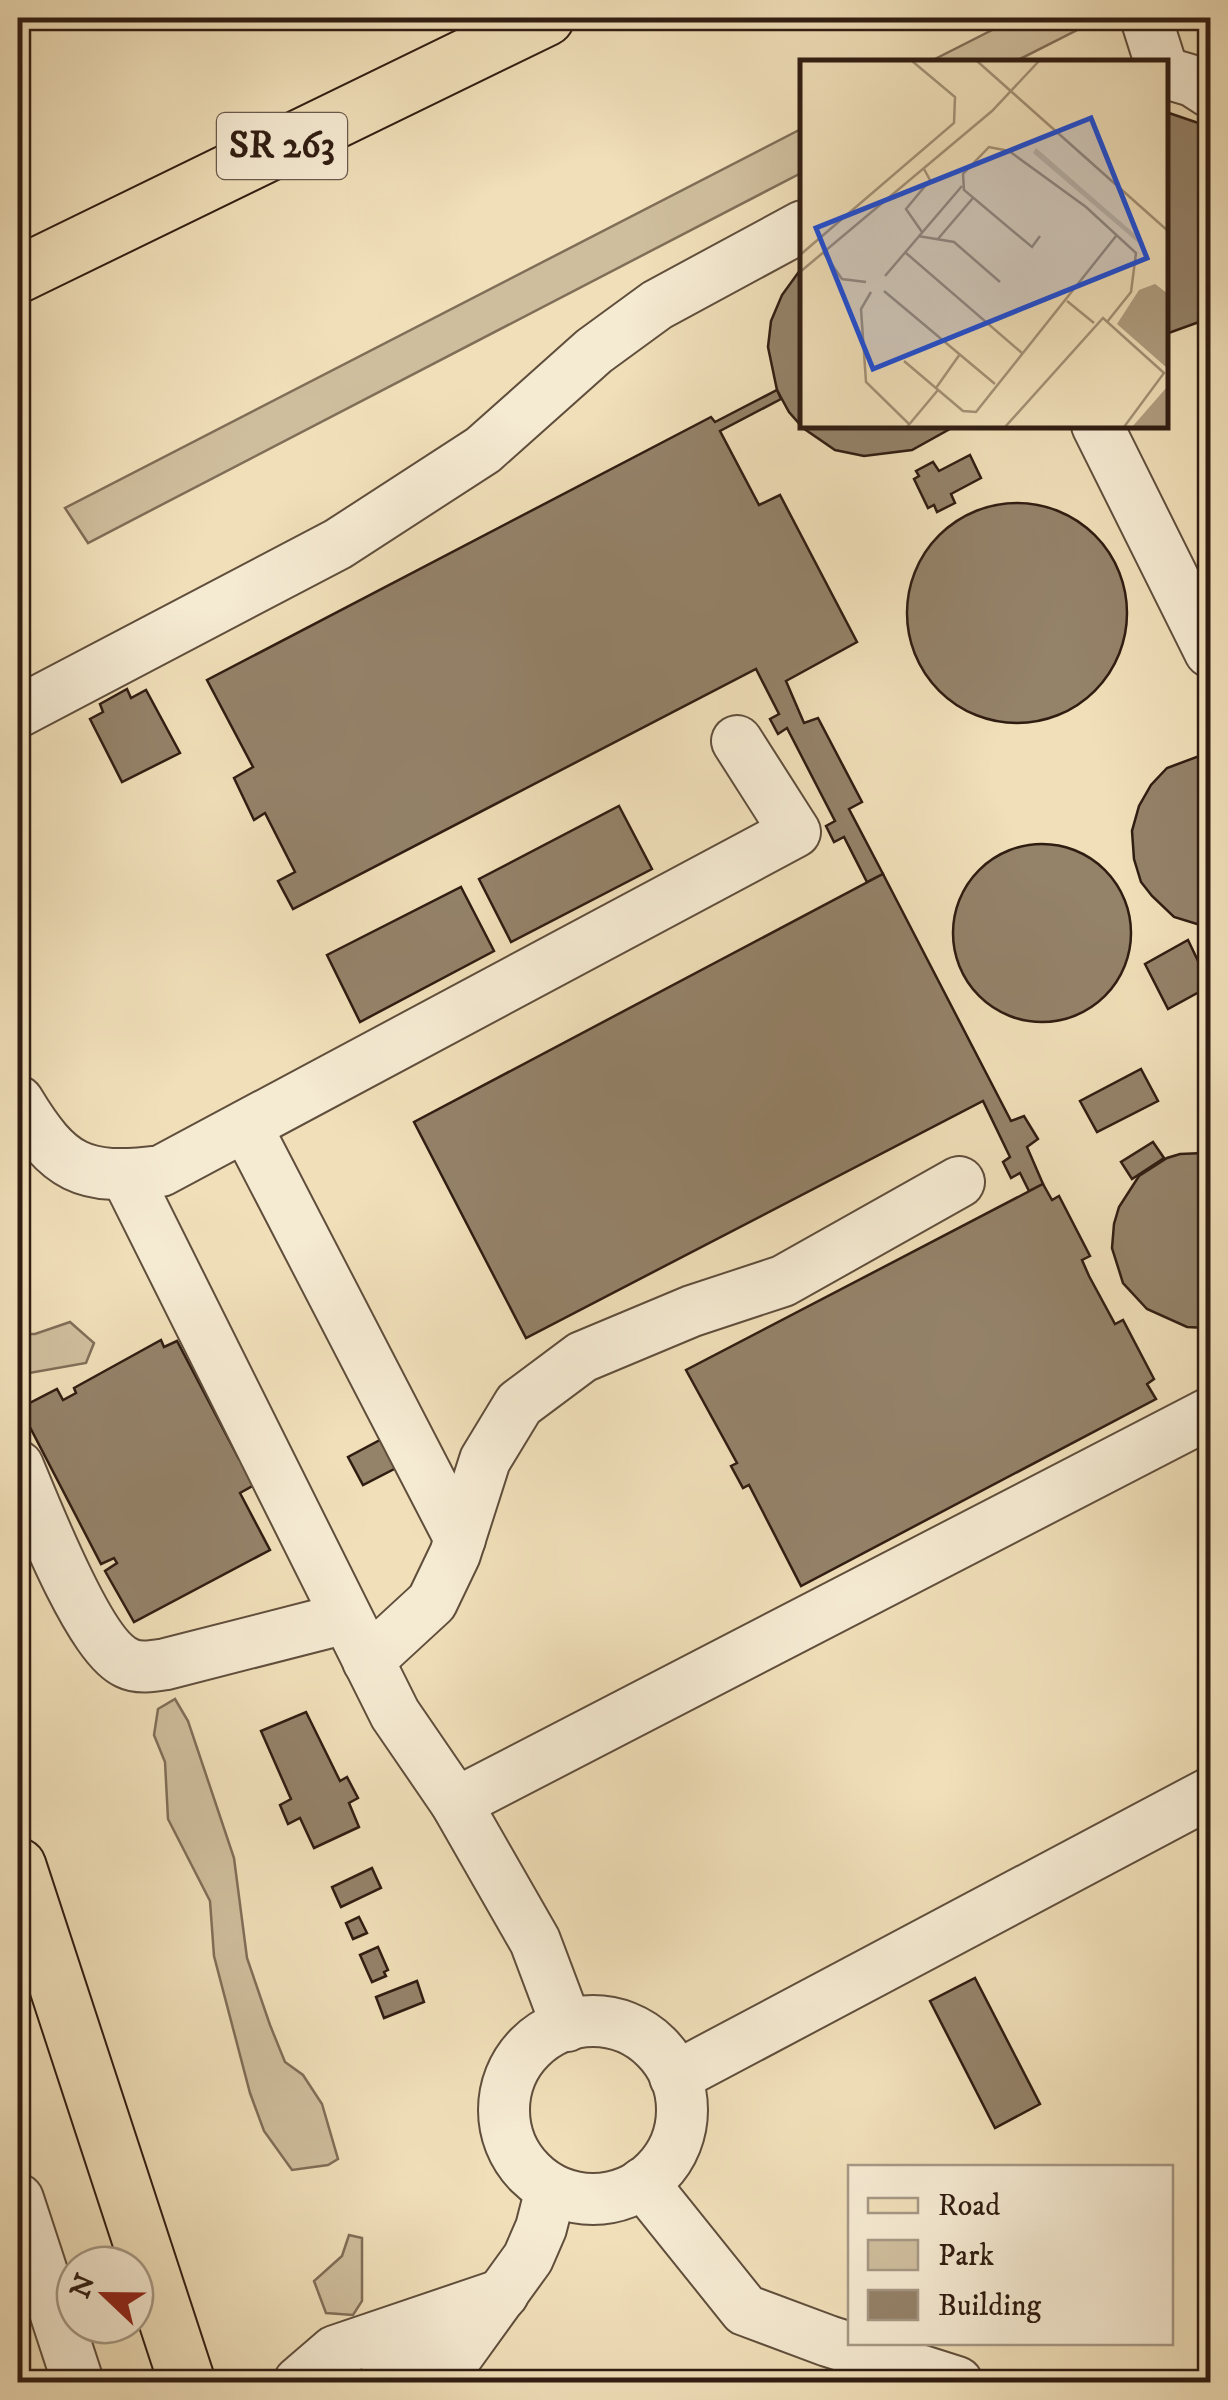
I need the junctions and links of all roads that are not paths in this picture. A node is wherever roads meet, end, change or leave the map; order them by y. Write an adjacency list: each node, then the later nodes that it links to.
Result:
1 (546, 18): 7 (main road, SR 263)
2 (1146, 18): 3 (lane)
3 (1159, 60)
4 (1168, 74): 5 (lane)
5 (1210, 92)
6 (800, 228): 10 (lane)
7 (18, 276)
8 (1098, 428): 9 (lane)
9 (1210, 652)
10 (18, 712)
11 (737, 740): 13 (lane)
12 (18, 1101): 14 (lane)
13 (246, 1126): 14 (lane); 18 (lane)
14 (126, 1175): 19 (lane)
15 (960, 1182): 18 (lane)
16 (1210, 1413): 21 (lane)
17 (18, 1466): 19 (lane)
18 (460, 1538): 19 (lane)
19 (357, 1639): 21 (lane)
20 (1210, 1792): 24 (lane)
21 (456, 1803): 23 (lane)
22 (18, 1866): 31 (main road)
23 (566, 2026): 24 (lane); 26 (lane)
24 (675, 2077): 25 (lane)
25 (644, 2183): 26 (lane); 34 (lane)
26 (551, 2189): 28 (lane)
27 (18, 2199): 30 (lane)
28 (503, 2294): 29 (lane); 32 (lane)
29 (450, 2371): 33 (lane)
30 (78, 2382)
31 (188, 2382)
32 (299, 2382)
33 (383, 2382)
34 (958, 2382)

